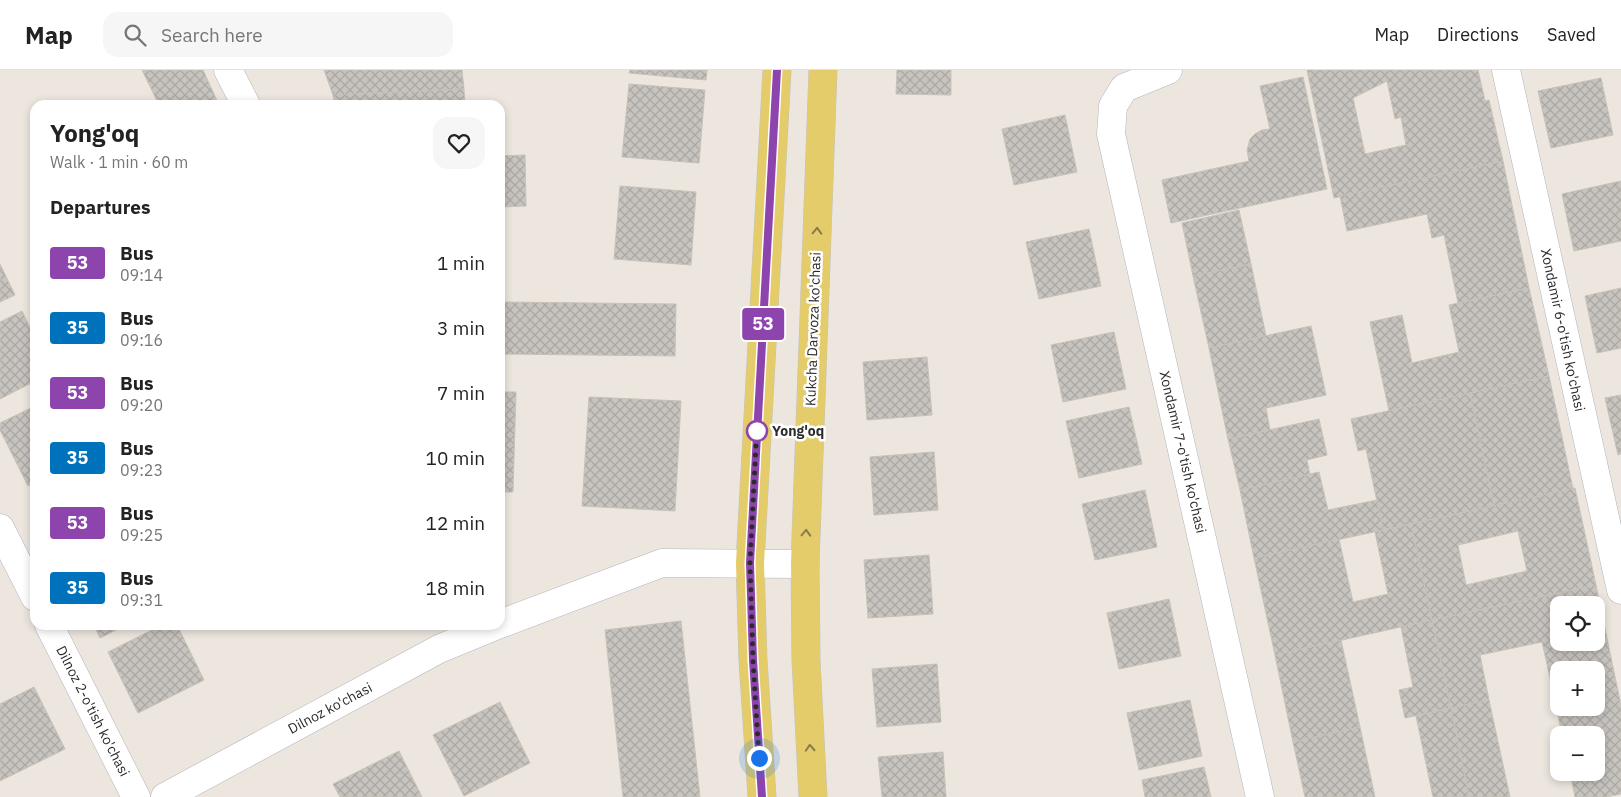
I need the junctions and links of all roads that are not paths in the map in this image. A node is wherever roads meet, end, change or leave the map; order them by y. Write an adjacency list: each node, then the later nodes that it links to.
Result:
1 (228, 70): 6 (street)
2 (777, 70): 8 (main road)
3 (823, 70): 9 (main road, Kukcha Darvoza ko'chasi, one-way to 3)
4 (1168, 70): 19 (street, Xondamir 7-o'tish ko'chasi)
5 (1506, 70): 11 (street, Xondamir 6-o'tish ko'chasi)
6 (243, 100)
7 (0, 528): 10 (street)
8 (750, 563): 9 (street, Dilnoz ko'chasi); 12 (street, Dilnoz ko'chasi); 17 (main road)
9 (805, 564): 18 (main road, Kukcha Darvoza ko'chasi, one-way to 9)
10 (30, 587)
11 (1621, 590)
12 (505, 618)
13 (52, 630): 15 (street, Dilnoz 2-o'tish ko'chasi)
14 (478, 630): 16 (street, Dilnoz ko'chasi)
15 (136, 797)
16 (165, 797)
17 (762, 797)
18 (813, 797)
19 (1260, 797)

